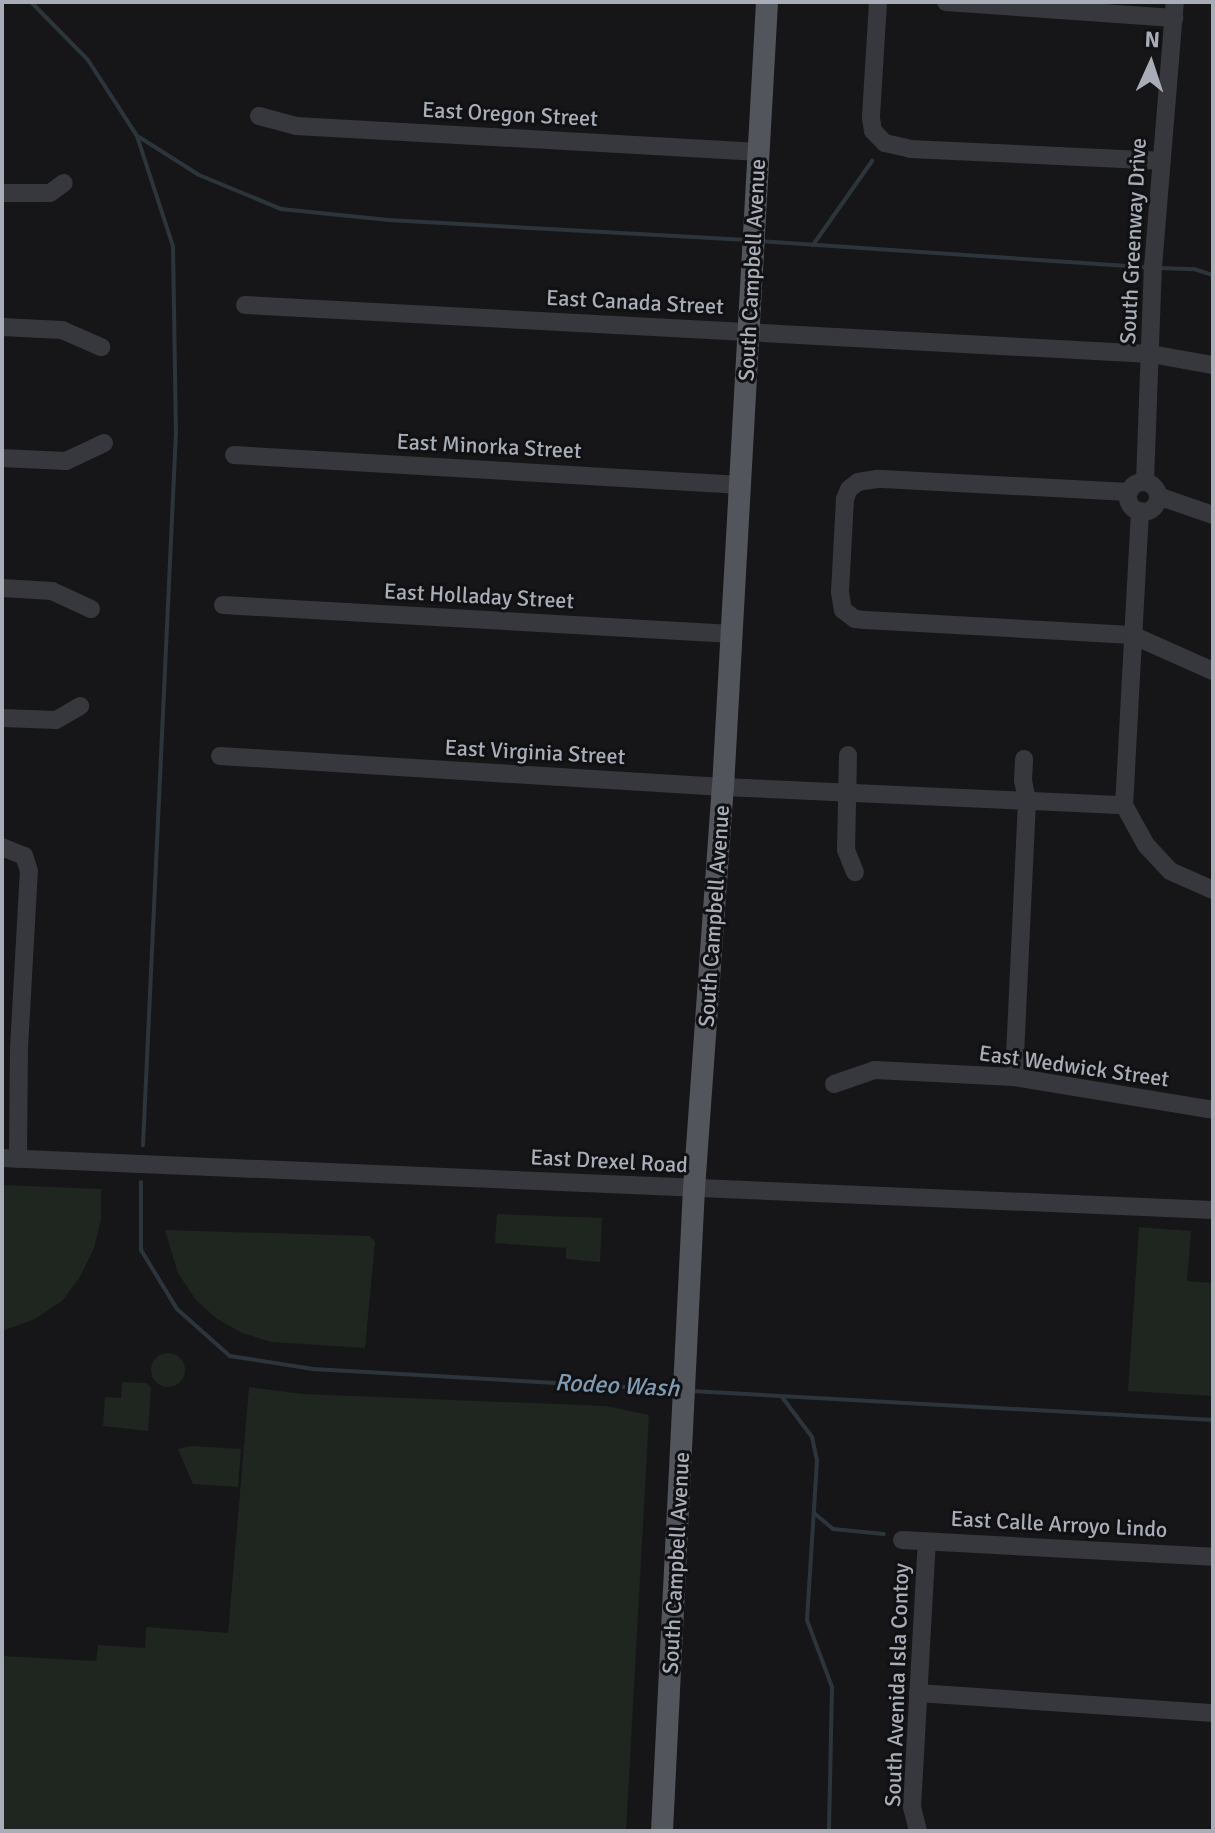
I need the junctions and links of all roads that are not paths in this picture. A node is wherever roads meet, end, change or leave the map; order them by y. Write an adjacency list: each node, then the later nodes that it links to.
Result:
1 (767, 2): 6 (main road, South Campbell Avenue)
2 (878, 2): 7 (street)
3 (946, 2): 4 (street)
4 (1174, 10): 7 (street, South Greenway Drive)
5 (259, 116): 6 (street, East Oregon Street)
6 (759, 152): 12 (main road, South Campbell Avenue)
7 (1160, 161): 14 (street, South Greenway Drive)
8 (64, 183): 9 (street)
9 (2, 193)
10 (245, 305): 12 (street, East Canada Street)
11 (2, 327): 13 (street)
12 (749, 332): 14 (street, East Canada Street); 19 (main road, South Campbell Avenue)
13 (101, 347)
14 (1151, 354): 15 (street, East Canada Street); 20 (street, South Greenway Drive)
15 (1213, 365)
16 (104, 443): 18 (street)
17 (234, 455): 19 (street, East Minorka Street)
18 (2, 458)
19 (740, 485): 25 (main road, South Campbell Avenue)
20 (1144, 490): 21 (street); 26 (street); 26 (street)
21 (1213, 515)
22 (2, 588): 24 (street)
23 (223, 605): 25 (street, East Holladay Street)
24 (91, 609)
25 (732, 634): 33 (main road, South Campbell Avenue)
26 (1132, 635): 27 (street); 36 (street)
27 (1213, 671)
28 (80, 706): 29 (street)
29 (2, 718)
30 (848, 755): 34 (street)
31 (220, 756): 33 (street, East Virginia Street)
32 (1024, 759): 35 (street)
33 (723, 787): 34 (street, East Virginia Street); 45 (main road, South Campbell Avenue)
34 (847, 793): 35 (street, East Virginia Street); 38 (street)
35 (1027, 801): 36 (street, East Virginia Street); 41 (street)
36 (1124, 805): 39 (street)
37 (2, 847): 40 (street)
38 (855, 872)
39 (1213, 890)
40 (10, 1048): 44 (street)
41 (1014, 1077): 42 (street, East Wedwick Street); 43 (street, East Wedwick Street)
42 (834, 1084)
43 (1213, 1110)
44 (10, 1158): 45 (street, East Drexel Road)
45 (694, 1189): 46 (street, East Drexel Road); 52 (main road, South Campbell Avenue)
46 (1213, 1210)
47 (902, 1540): 48 (street, East Calle Arroyo Lindo)
48 (927, 1541): 49 (street, East Calle Arroyo Lindo); 50 (street, South Avenida Isla Contoy)
49 (1213, 1557)
50 (918, 1693): 51 (street); 53 (street, South Avenida Isla Contoy)
51 (1213, 1713)
52 (662, 1831)
53 (918, 1831)

